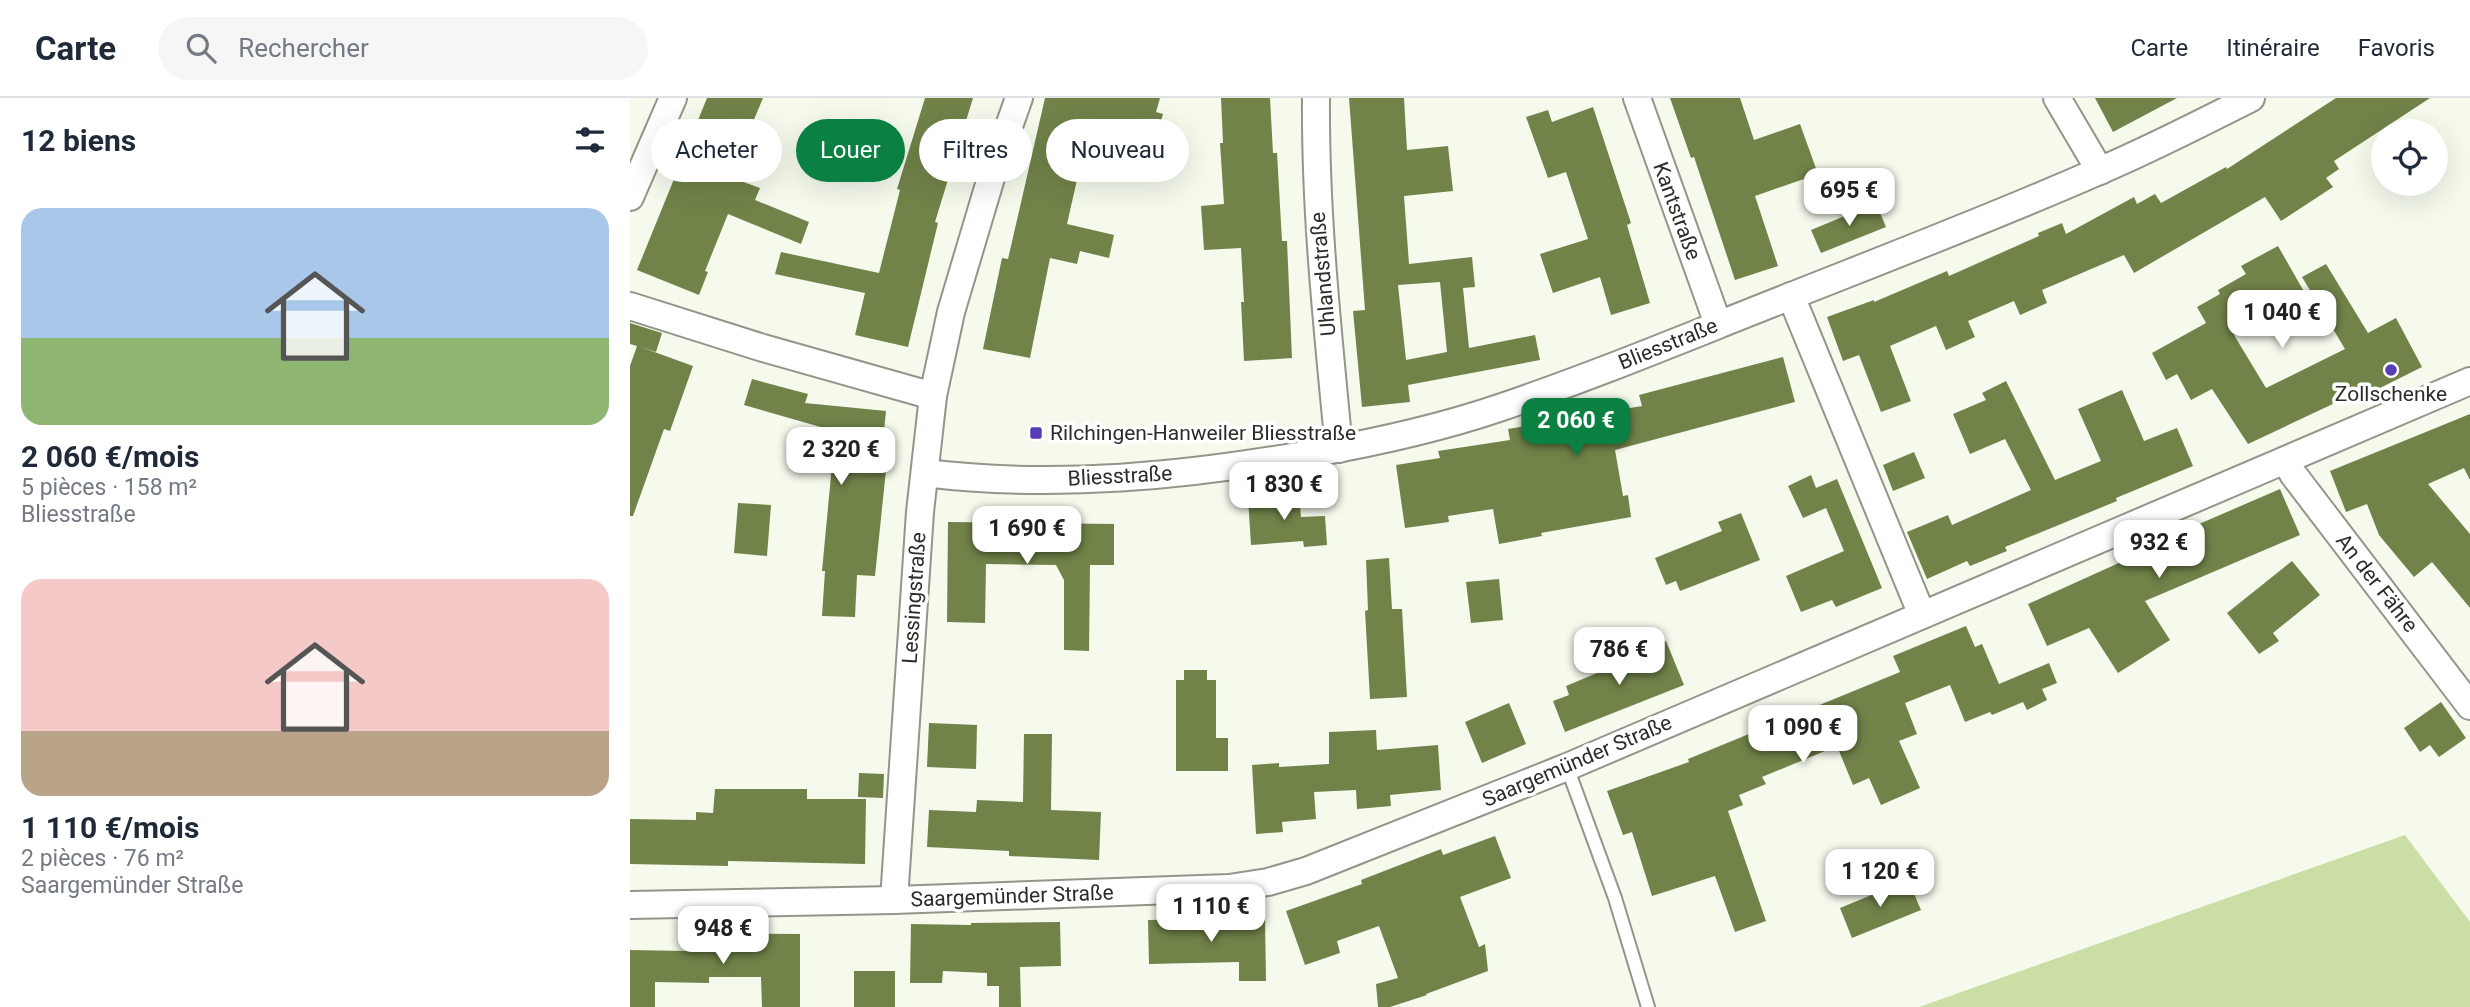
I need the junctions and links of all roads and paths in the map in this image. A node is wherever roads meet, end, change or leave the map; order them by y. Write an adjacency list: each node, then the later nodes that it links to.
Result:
1 (673, 98): 8 (street)
2 (1019, 98): 13 (street, Lessingstraße)
3 (1316, 98): 14 (street, Uhlandstraße)
4 (1637, 98): 11 (street, Kantstraße)
5 (2057, 98): 7 (street)
6 (2251, 98): 7 (street, Bliesstraße)
7 (2100, 171): 9 (street, Bliesstraße)
8 (630, 197)
9 (1791, 296): 11 (street, Bliesstraße); 17 (street)
10 (630, 306): 13 (street)
11 (1718, 324): 14 (street, Bliesstraße)
12 (2470, 381): 15 (street, Saargemünder Straße)
13 (933, 396): 16 (street, Lessingstraße)
14 (1339, 449): 16 (street, Bliesstraße)
15 (2287, 460): 17 (street, Saargemünder Straße); 18 (street, An der Fähre)
16 (925, 473): 20 (street, Lessingstraße)
17 (1922, 615): 19 (street, Saargemünder Straße)
18 (2470, 706)
19 (1567, 767): 20 (street, Saargemünder Straße); 22 (lane)
20 (894, 901): 21 (street, Saargemünder Straße)
21 (630, 905)
22 (1647, 1007)

